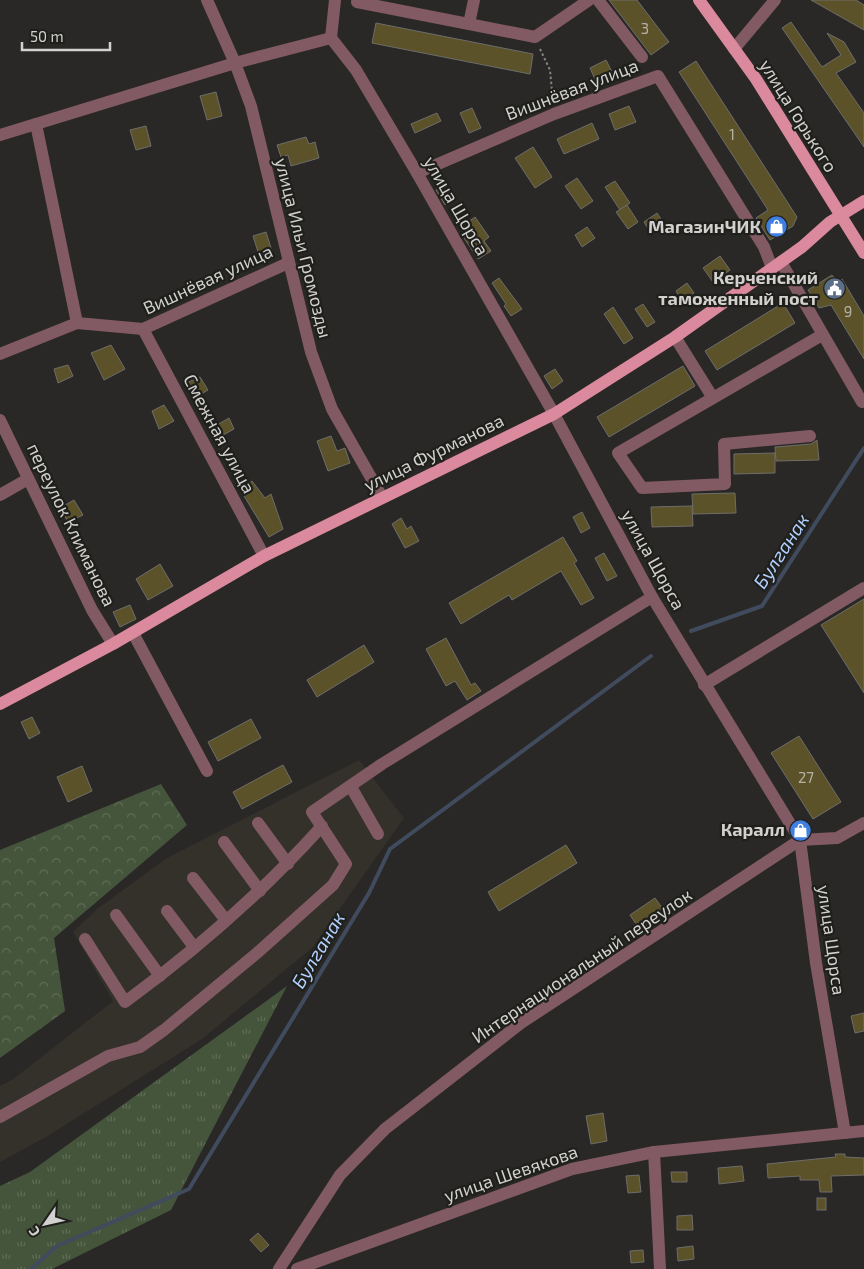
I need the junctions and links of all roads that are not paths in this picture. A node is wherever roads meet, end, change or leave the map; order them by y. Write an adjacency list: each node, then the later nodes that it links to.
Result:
1 (207, 0): 13 (street, улица Ильи Громозды)
2 (335, 0): 10 (street)
3 (474, 0): 9 (street)
4 (589, 0): 9 (street)
5 (598, 0): 12 (street)
6 (699, 0): 11 (main road, улица Горького)
7 (775, 0): 11 (street)
8 (357, 2): 9 (street)
9 (469, 24)
10 (331, 38): 13 (street); 16 (street, улица Щорса)
11 (734, 49): 18 (main road, улица Горького)
12 (642, 57)
13 (235, 64): 14 (street); 20 (street, улица Ильи Громозды)
14 (36, 124): 15 (street); 22 (street)
15 (0, 134)
16 (417, 172): 21 (street, Вишнёвая улица); 29 (street, улица Щорса)
17 (864, 201): 18 (main road, улица Фурманова)
18 (840, 215): 19 (main road, улица Горького); 21 (main road, улица Фурманова)
19 (864, 253)
20 (288, 263): 23 (street, Вишнёвая улица); 34 (street, улица Ильи Громозды)
21 (776, 265): 24 (street); 25 (main road, улица Фурманова)
22 (77, 323): 23 (street, Вишнёвая улица); 26 (street, Вишнёвая улица)
23 (143, 329): 35 (street, Смежная улица)
24 (822, 335): 27 (street); 28 (street)
25 (675, 337): 27 (street); 29 (main road, улица Фурманова)
26 (0, 354)
27 (712, 398): 31 (street)
28 (862, 402)
29 (554, 414): 34 (main road, улица Фурманова); 37 (street, улица Щорса)
30 (0, 420): 32 (street, переулок Климанова)
31 (810, 436)
32 (28, 479): 33 (street); 39 (street, переулок Климанова)
33 (0, 495)
34 (382, 497): 35 (main road, улица Фурманова)
35 (264, 556): 38 (main road, улица Фурманова)
36 (864, 588): 40 (street)
37 (652, 598): 40 (street, улица Щорса); 43 (street)
38 (133, 632): 39 (main road, улица Фурманова); 42 (street)
39 (113, 644): 41 (main road, улица Фурманова)
40 (704, 685): 48 (street, улица Щорса)
41 (0, 704)
42 (207, 770)
43 (351, 787): 46 (street); 47 (street)
44 (864, 822): 48 (street)
45 (258, 823): 50 (street)
46 (322, 826): 50 (street); 59 (street)
47 (378, 834)
48 (800, 840): 61 (street, улица Щорса); 63 (street, Интернациональный переулок)
49 (224, 842): 52 (street)
50 (288, 864): 52 (street)
51 (194, 878): 55 (street)
52 (260, 891): 55 (street)
53 (167, 910): 57 (street)
54 (116, 914): 58 (street)
55 (225, 919): 57 (street)
56 (86, 939): 58 (street)
57 (194, 947): 58 (street)
58 (160, 976)
59 (0, 1116)
60 (864, 1131): 61 (street, улица Шевякова)
61 (844, 1133): 62 (street, улица Шевякова)
62 (654, 1152): 64 (street, улица Шевякова); 65 (street)
63 (279, 1269)
64 (297, 1269)
65 (660, 1269)

